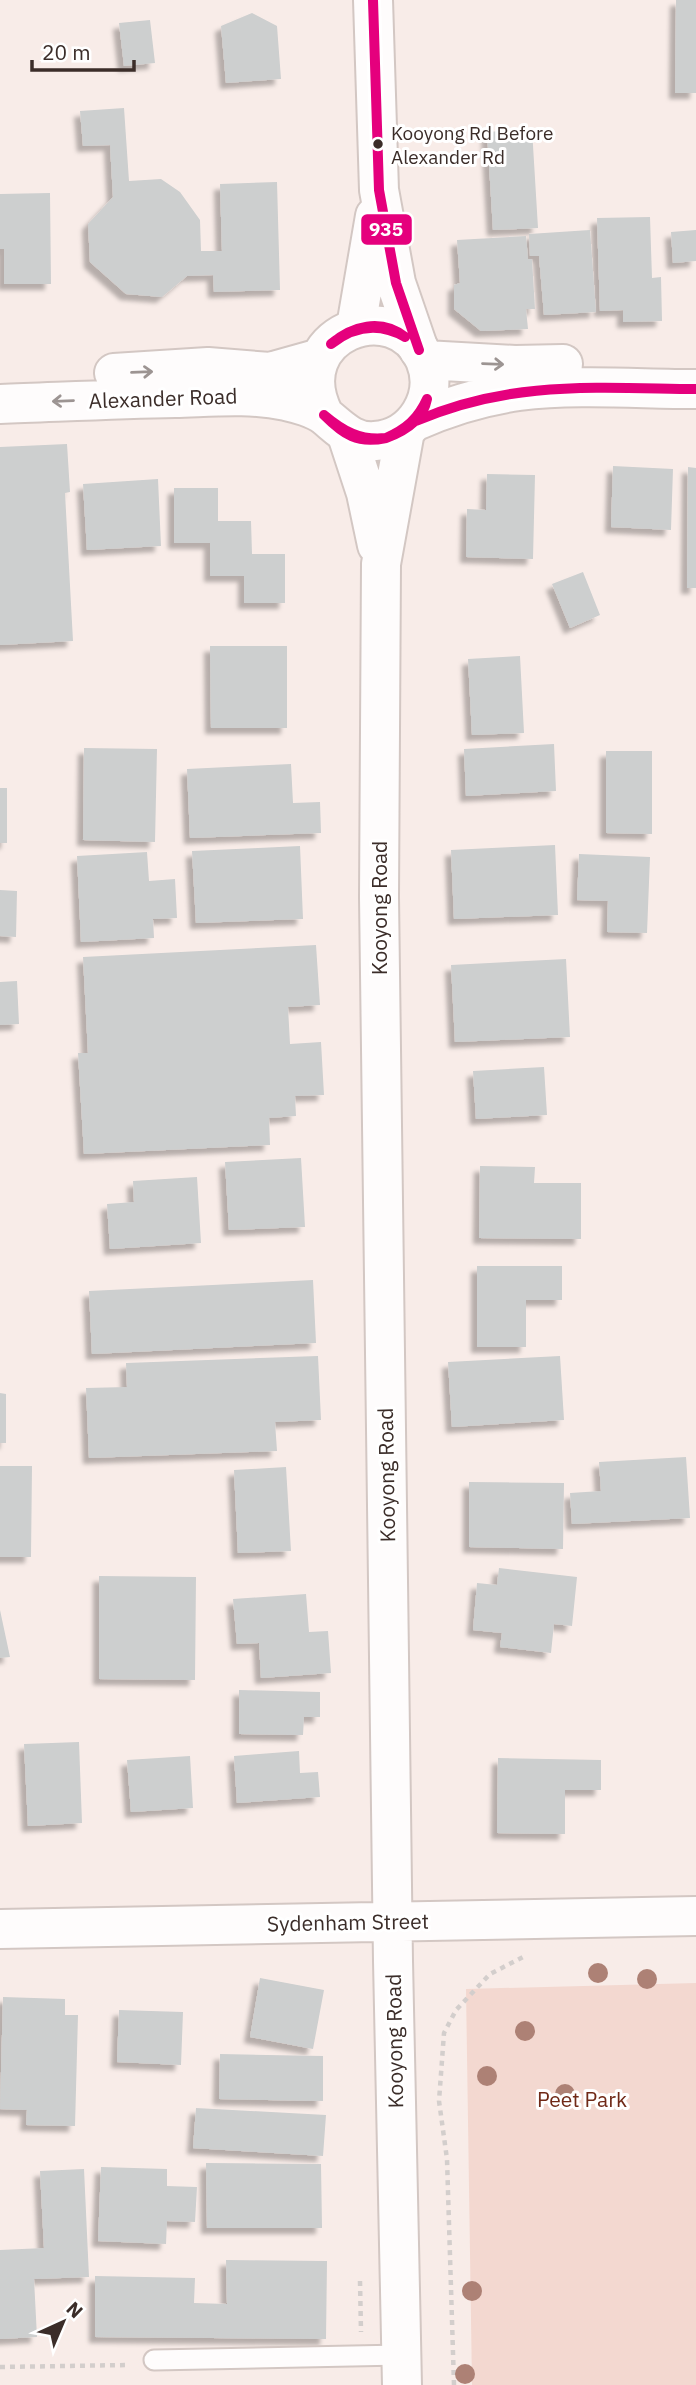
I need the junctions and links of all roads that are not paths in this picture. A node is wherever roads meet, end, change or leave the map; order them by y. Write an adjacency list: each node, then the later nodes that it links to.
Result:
1 (373, 0): 2 (street)
2 (379, 190): 3 (street); 4 (street)
3 (356, 327): 4 (street); 5 (street)
4 (422, 355): 6 (street, one-way to 6); 11 (street)
5 (320, 358): 7 (street, Alexander Road, one-way to 5); 10 (street)
6 (696, 362)
7 (0, 377)
8 (696, 388): 11 (street)
9 (0, 404): 10 (street, Alexander Road, one-way to 9)
10 (335, 425): 11 (street); 12 (street, Kooyong Road)
11 (411, 426): 12 (street, Kooyong Road)
12 (381, 564): 14 (street, Kooyong Road)
13 (696, 1916): 14 (street, Sydenham Street)
14 (393, 1922): 15 (street, Sydenham Street); 17 (street, Kooyong Road)
15 (0, 1929)
16 (154, 2360): 17 (lane)
17 (402, 2370)

